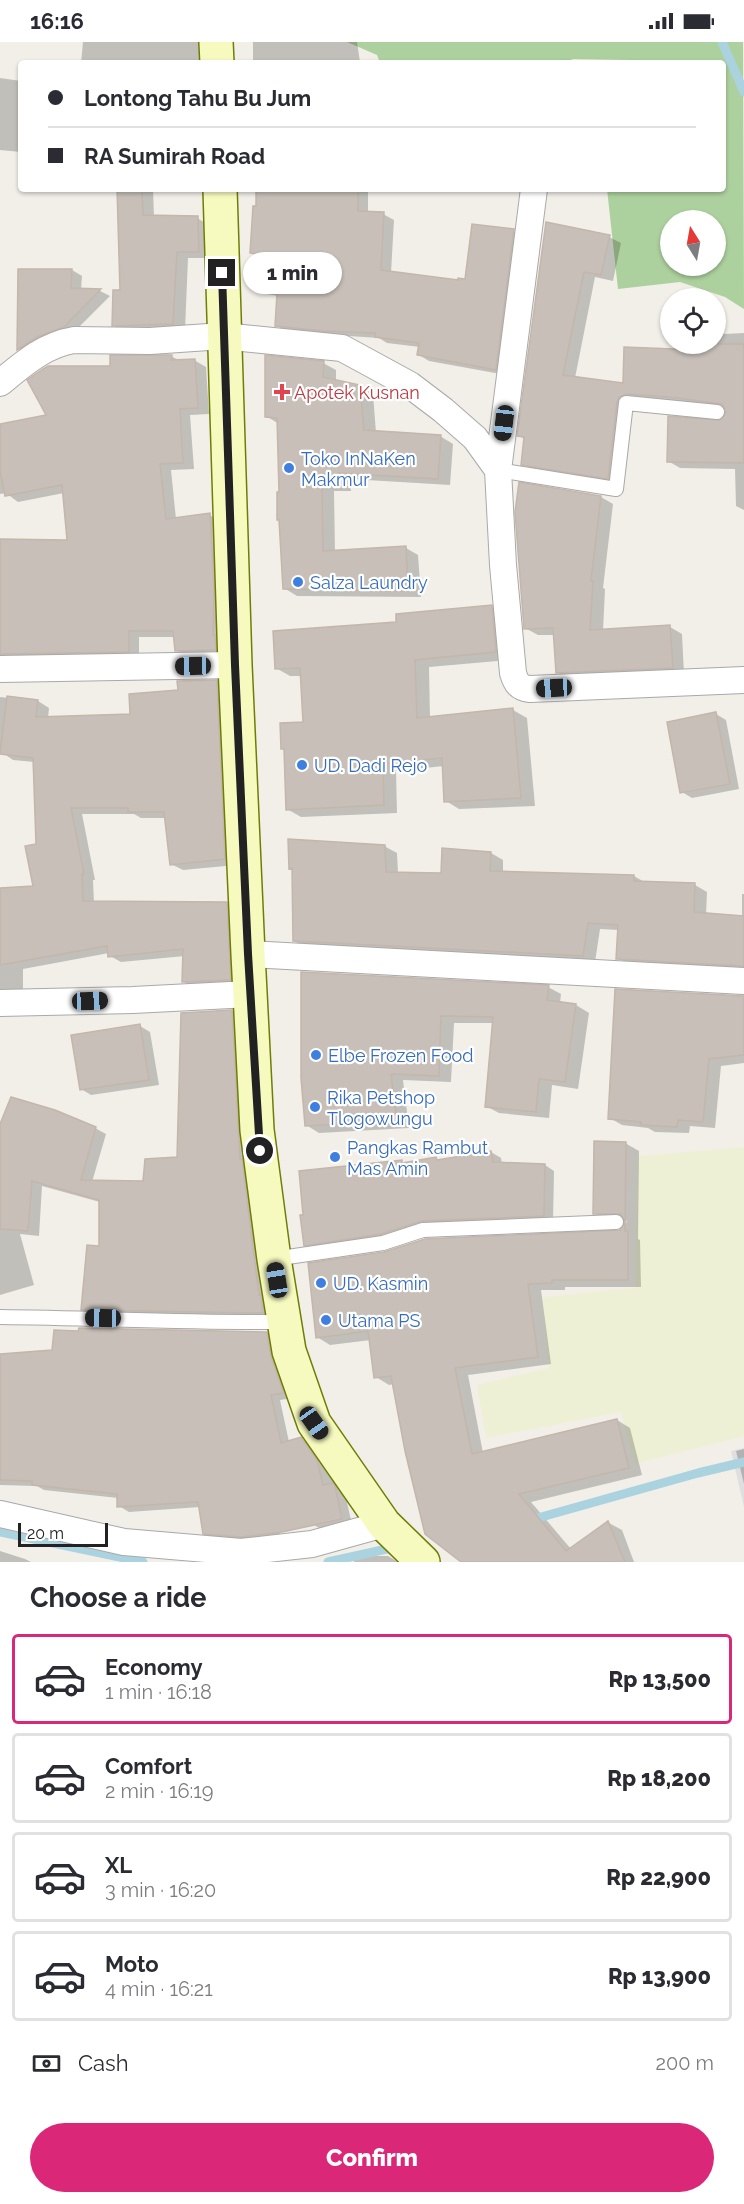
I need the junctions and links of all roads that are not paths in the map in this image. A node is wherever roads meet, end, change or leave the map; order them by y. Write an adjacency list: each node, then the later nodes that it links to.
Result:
1 (216, 42): 2 (main road)
2 (217, 60)
3 (220, 192): 5 (main road)
4 (534, 192): 8 (street)
5 (223, 336): 6 (street); 8 (street); 9 (main road)
6 (0, 383)
7 (717, 412): 8 (lane)
8 (498, 470): 11 (street)
9 (235, 665): 10 (street); 12 (main road)
10 (0, 669)
11 (744, 680)
12 (248, 954): 13 (street); 14 (main road)
13 (744, 981)
14 (250, 994): 15 (street); 17 (main road)
15 (0, 1003)
16 (616, 1222): 17 (lane)
17 (274, 1259): 19 (main road)
18 (0, 1317): 19 (lane)
19 (284, 1322): 21 (main road)
20 (0, 1514): 21 (street)
21 (398, 1538)

